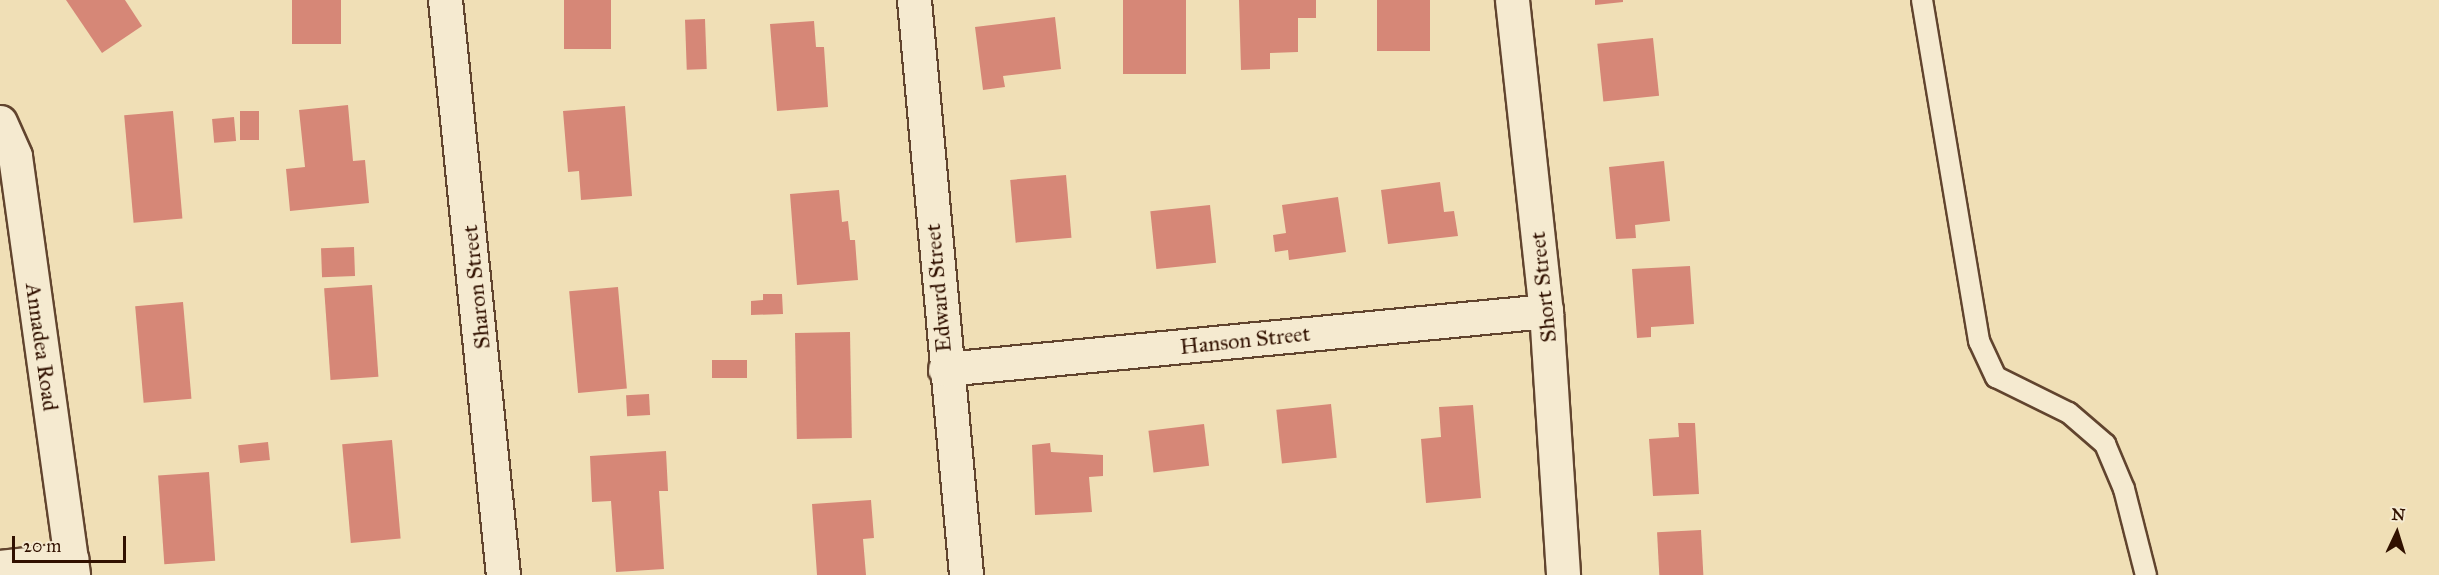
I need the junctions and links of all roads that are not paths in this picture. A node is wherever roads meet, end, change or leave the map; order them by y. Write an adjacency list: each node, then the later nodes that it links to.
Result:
1 (445, 0): 10 (street, Sharon Street)
2 (914, 0): 7 (street, Edward Street)
3 (1512, 0): 6 (street, Short Street)
4 (1922, 0): 13 (lane)
5 (0, 122): 9 (street, Annadea Road)
6 (1546, 311): 7 (street, Hanson Street); 12 (street, Short Street)
7 (945, 369): 11 (street, Edward Street)
8 (0, 567): 9 (street)
9 (73, 567)
10 (503, 575)
11 (966, 575)
12 (1563, 575)
13 (2146, 575)

